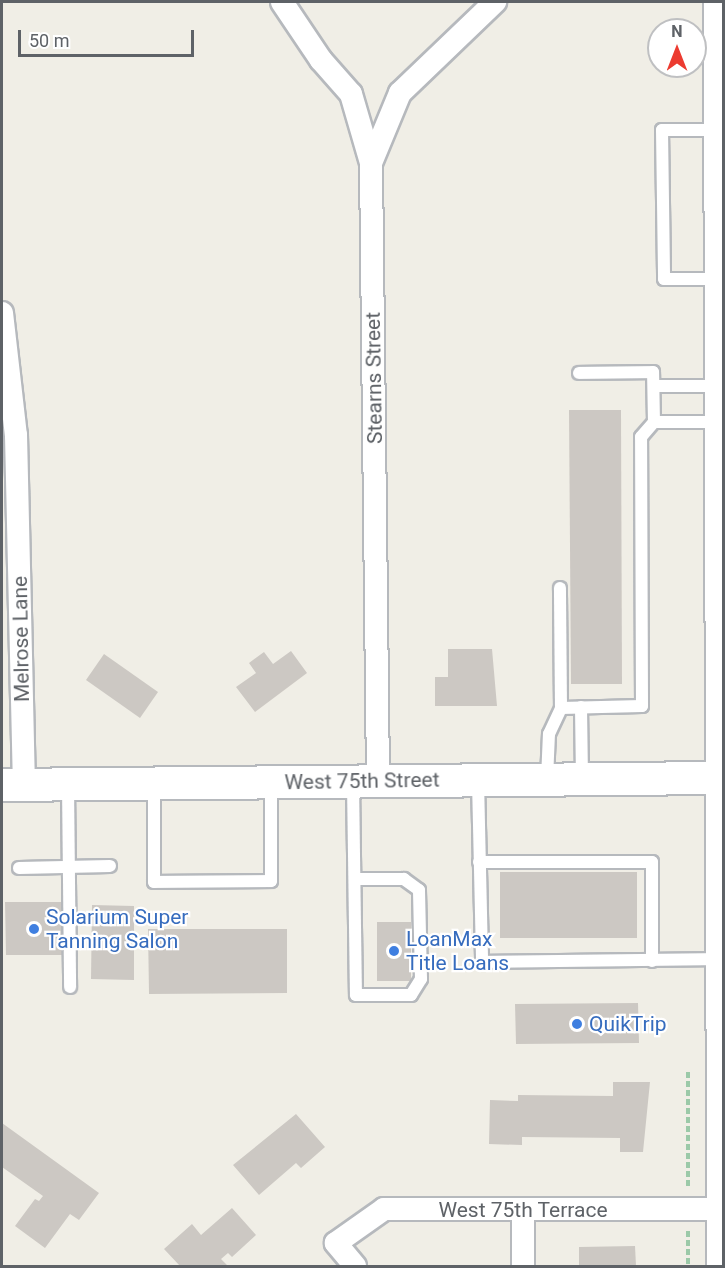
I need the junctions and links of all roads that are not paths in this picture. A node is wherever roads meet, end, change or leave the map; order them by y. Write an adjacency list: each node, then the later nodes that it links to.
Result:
1 (282, 2): 5 (street, Stearns Street)
2 (495, 2): 5 (street)
3 (718, 2): 4 (street)
4 (721, 129): 6 (street); 6 (lane)
5 (371, 163): 22 (street, Stearns Street)
6 (718, 279): 10 (street)
7 (2, 313): 26 (street, Melrose Lane)
8 (579, 373): 9 (lane)
9 (654, 386): 10 (lane); 11 (lane)
10 (720, 391): 12 (street)
11 (654, 422): 12 (lane); 16 (lane)
12 (718, 422): 13 (street)
13 (721, 508): 15 (street)
14 (560, 588): 17 (lane)
15 (720, 663): 18 (street)
16 (581, 707): 17 (lane); 19 (lane)
17 (561, 708): 21 (lane)
18 (720, 778): 19 (main road, West 75th Street); 31 (street)
19 (582, 779): 21 (main road, West 75th Street)
20 (478, 780): 21 (main road, West 75th Street); 22 (main road, West 75th Street); 27 (lane)
21 (547, 780)
22 (366, 781): 23 (main road, West 75th Street); 32 (lane)
23 (271, 782): 24 (main road, West 75th Street); 24 (lane)
24 (154, 783): 25 (main road, West 75th Street)
25 (68, 784): 26 (main road, West 75th Street); 28 (lane)
26 (13, 785)
27 (479, 862): 33 (lane); 33 (lane)
28 (70, 866): 29 (lane); 30 (lane); 35 (lane)
29 (110, 866)
30 (19, 868)
31 (720, 869): 34 (street)
32 (356, 879): 32 (lane)
33 (652, 961): 34 (lane)
34 (720, 973): 36 (street)
35 (70, 987)
36 (722, 1157): 37 (street)
37 (720, 1209): 38 (street, West 75th Terrace); 41 (street)
38 (523, 1212): 39 (street, West 75th Terrace); 40 (street)
39 (355, 1266)
40 (523, 1266)
41 (721, 1266)

